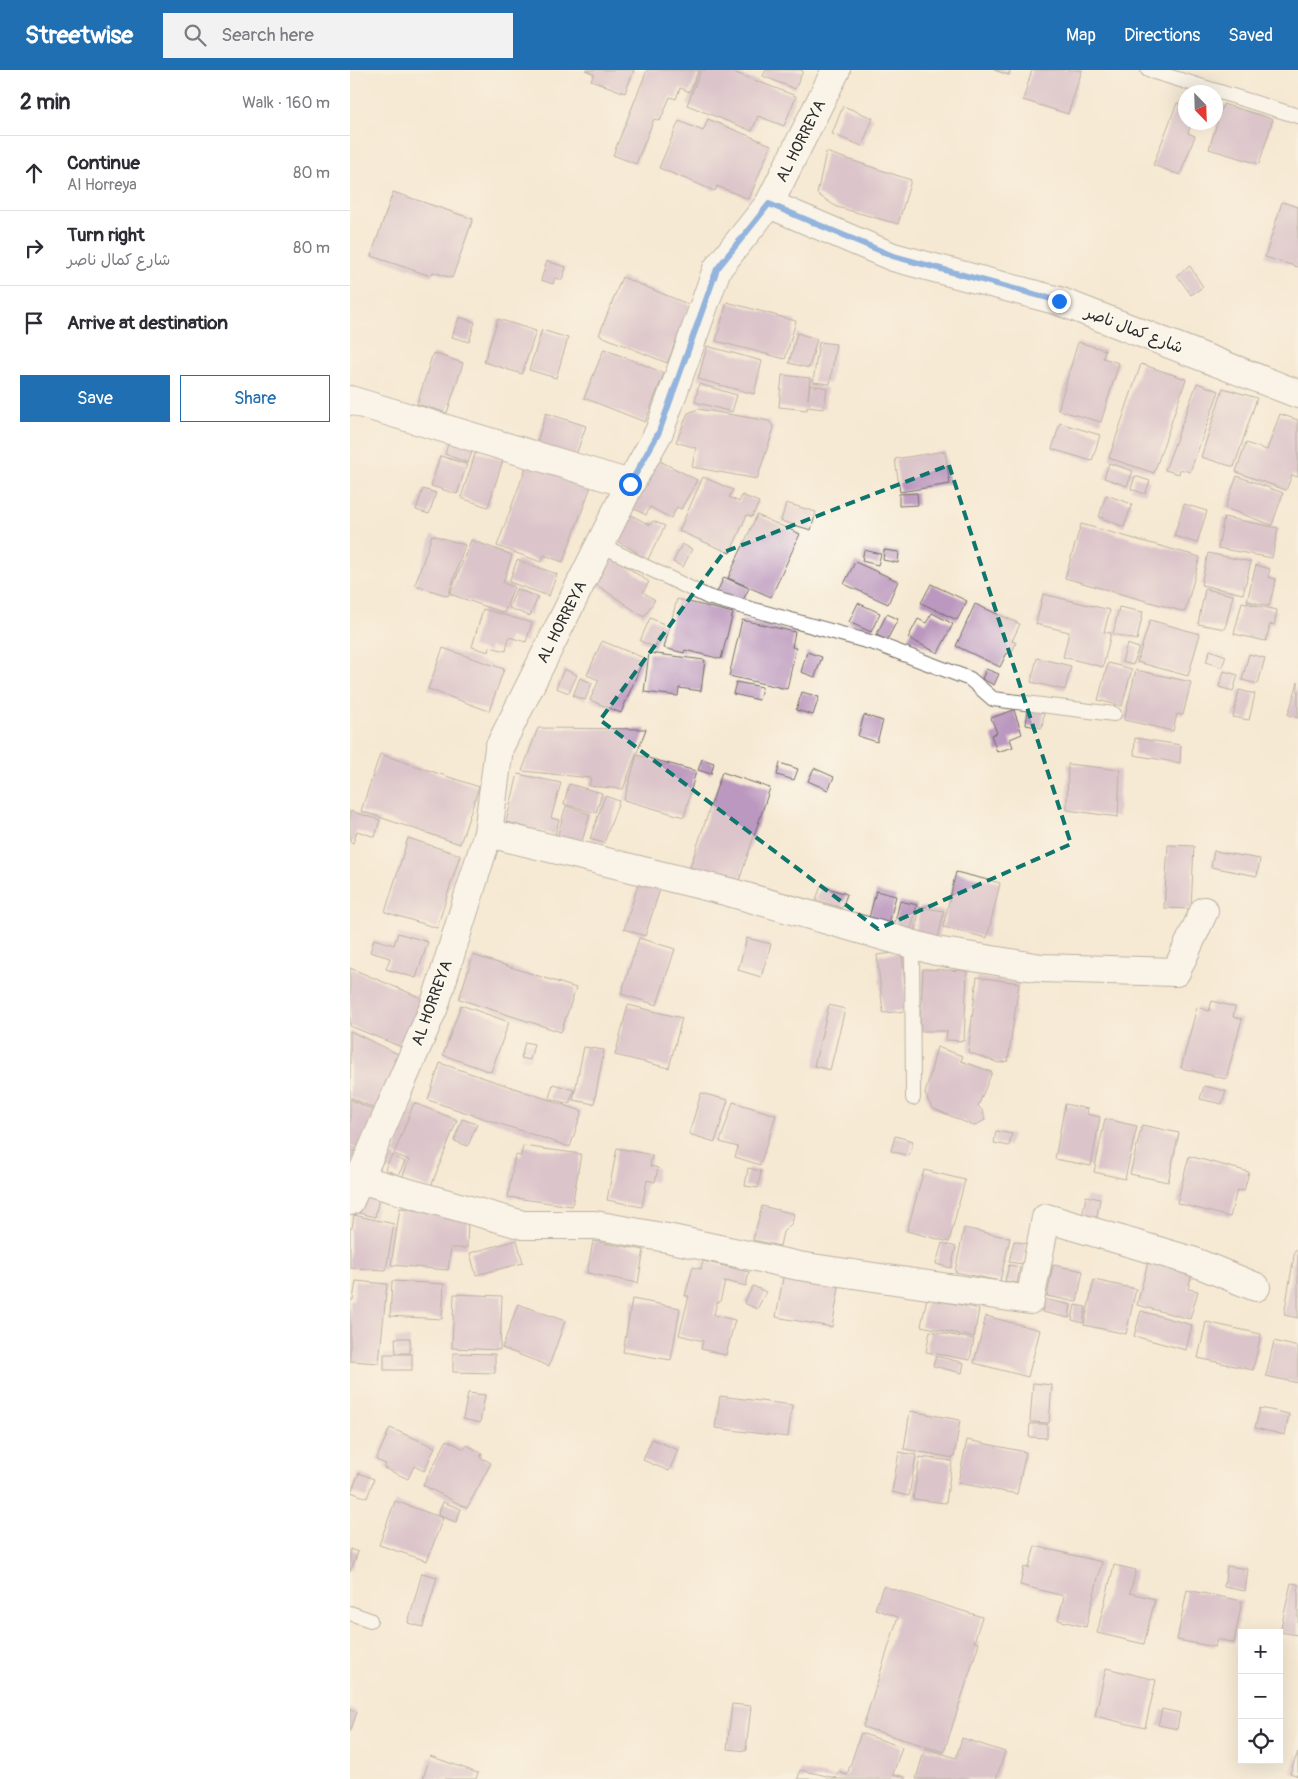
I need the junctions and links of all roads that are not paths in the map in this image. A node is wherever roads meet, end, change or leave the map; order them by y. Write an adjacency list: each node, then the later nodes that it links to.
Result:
1 (836, 70): 4 (street, AL HORREYA)
2 (1148, 70): 3 (lane)
3 (1298, 116)
4 (769, 204): 5 (street, شارع كمال ناصر); 7 (street, AL HORREYA)
5 (1298, 394)
6 (350, 400): 7 (street)
7 (630, 484): 8 (street, AL HORREYA)
8 (601, 545): 9 (lane); 10 (street, AL HORREYA)
9 (1114, 714)
10 (488, 833): 12 (street); 14 (street, AL HORREYA)
11 (1204, 910): 12 (street)
12 (912, 944): 13 (lane)
13 (913, 1098)
14 (355, 1190): 15 (street)
15 (1256, 1287)
16 (350, 1613): 17 (lane)
17 (370, 1620)

